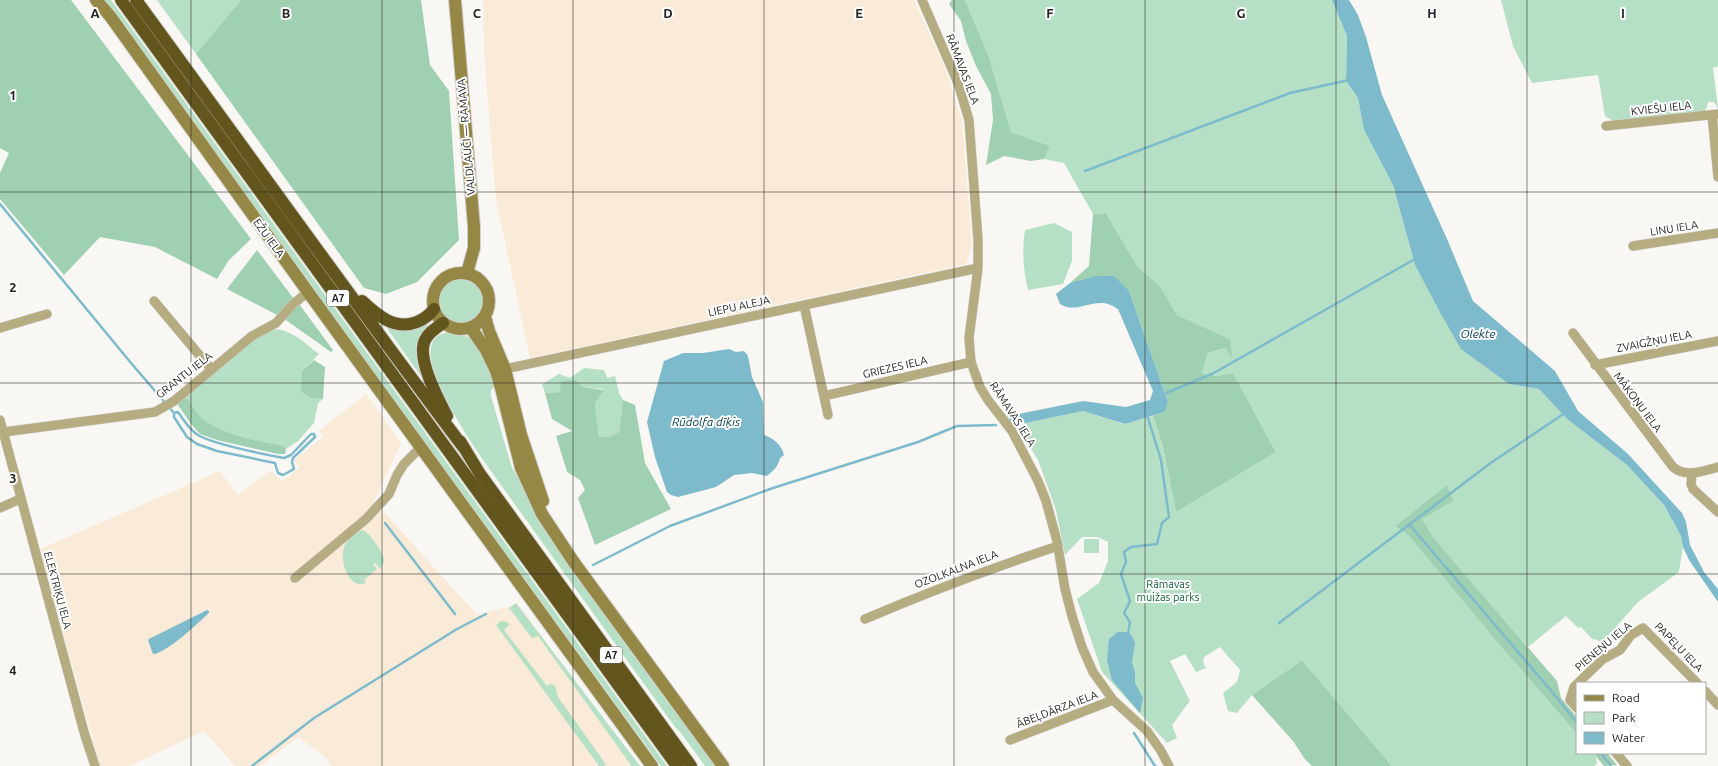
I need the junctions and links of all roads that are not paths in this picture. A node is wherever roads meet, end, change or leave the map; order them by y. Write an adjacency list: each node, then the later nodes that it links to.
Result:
1 (96, 0): 14 (main road, EŽU IELA)
2 (121, 0): 56 (highway, A7)
3 (136, 0): 13 (highway, A7)
4 (455, 0): 12 (main road, VALDLAUČI — RĀMAVA)
5 (922, 0): 11 (street, RĀMAVAS IELA)
6 (1715, 114): 7 (street, KVIEŠU IELA); 8 (street)
7 (1606, 126)
8 (1718, 177)
9 (1718, 233): 10 (street, LINU IELA)
10 (1633, 246)
11 (978, 268): 16 (street, LIEPU ALEJA); 25 (street, RĀMAVAS IELA)
12 (467, 273): 17 (main road); 19 (main road)
13 (340, 280): 17 (highway); 34 (highway, A7)
14 (308, 292): 27 (street, GRANTU IELA); 33 (main road, EŽU IELA)
15 (154, 301): 27 (street)
16 (804, 305): 28 (street, LIEPU ALEJA); 29 (street)
17 (434, 309): 20 (main road)
18 (47, 314): 21 (street)
19 (485, 318): 22 (main road); 28 (main road)
20 (443, 323): 22 (main road); 34 (highway)
21 (0, 328)
22 (471, 328): 40 (main road)
23 (1573, 333): 26 (street, MĀKOŅU IELA)
24 (1718, 341): 26 (street, ZVAIGŽŅU IELA)
25 (971, 362): 29 (street, GRIEZES IELA); 41 (street, RĀMAVAS IELA)
26 (1595, 365): 36 (street, MĀKOŅU IELA)
27 (211, 369): 32 (street, GRANTU IELA)
28 (505, 369): 40 (main road)
29 (824, 396): 30 (street)
30 (828, 415)
31 (0, 420): 32 (street, ELEKTRIĶU IELA)
32 (4, 432): 37 (street, ELEKTRIĶU IELA)
33 (421, 447): 42 (street); 55 (main road, EŽU IELA)
34 (464, 448): 57 (highway, A7)
35 (1718, 467): 36 (street)
36 (1692, 474): 39 (street)
37 (20, 499): 38 (street); 54 (street, ELEKTRIĶU IELA)
38 (0, 508)
39 (1718, 512)
40 (554, 532): 58 (main road)
41 (1058, 546): 43 (street, OZOLKALNA IELA); 49 (street, RĀMAVAS IELA)
42 (295, 578)
43 (865, 619)
44 (1643, 628): 45 (street, PIENEŅU IELA); 46 (street, PAPEĻU IELA)
45 (1580, 682)
46 (1696, 682)
47 (1576, 686): 51 (street, PIENEŅU IELA)
48 (1706, 692): 50 (street)
49 (1113, 700): 52 (street, ĀBEĻDĀRZA IELA); 59 (street, RĀMAVAS IELA)
50 (1718, 704)
51 (1576, 707)
52 (1010, 740)
53 (1617, 754): 60 (street)
54 (95, 766)
55 (652, 766)
56 (677, 766)
57 (691, 766)
58 (723, 766)
59 (1169, 766)
60 (1627, 766)

